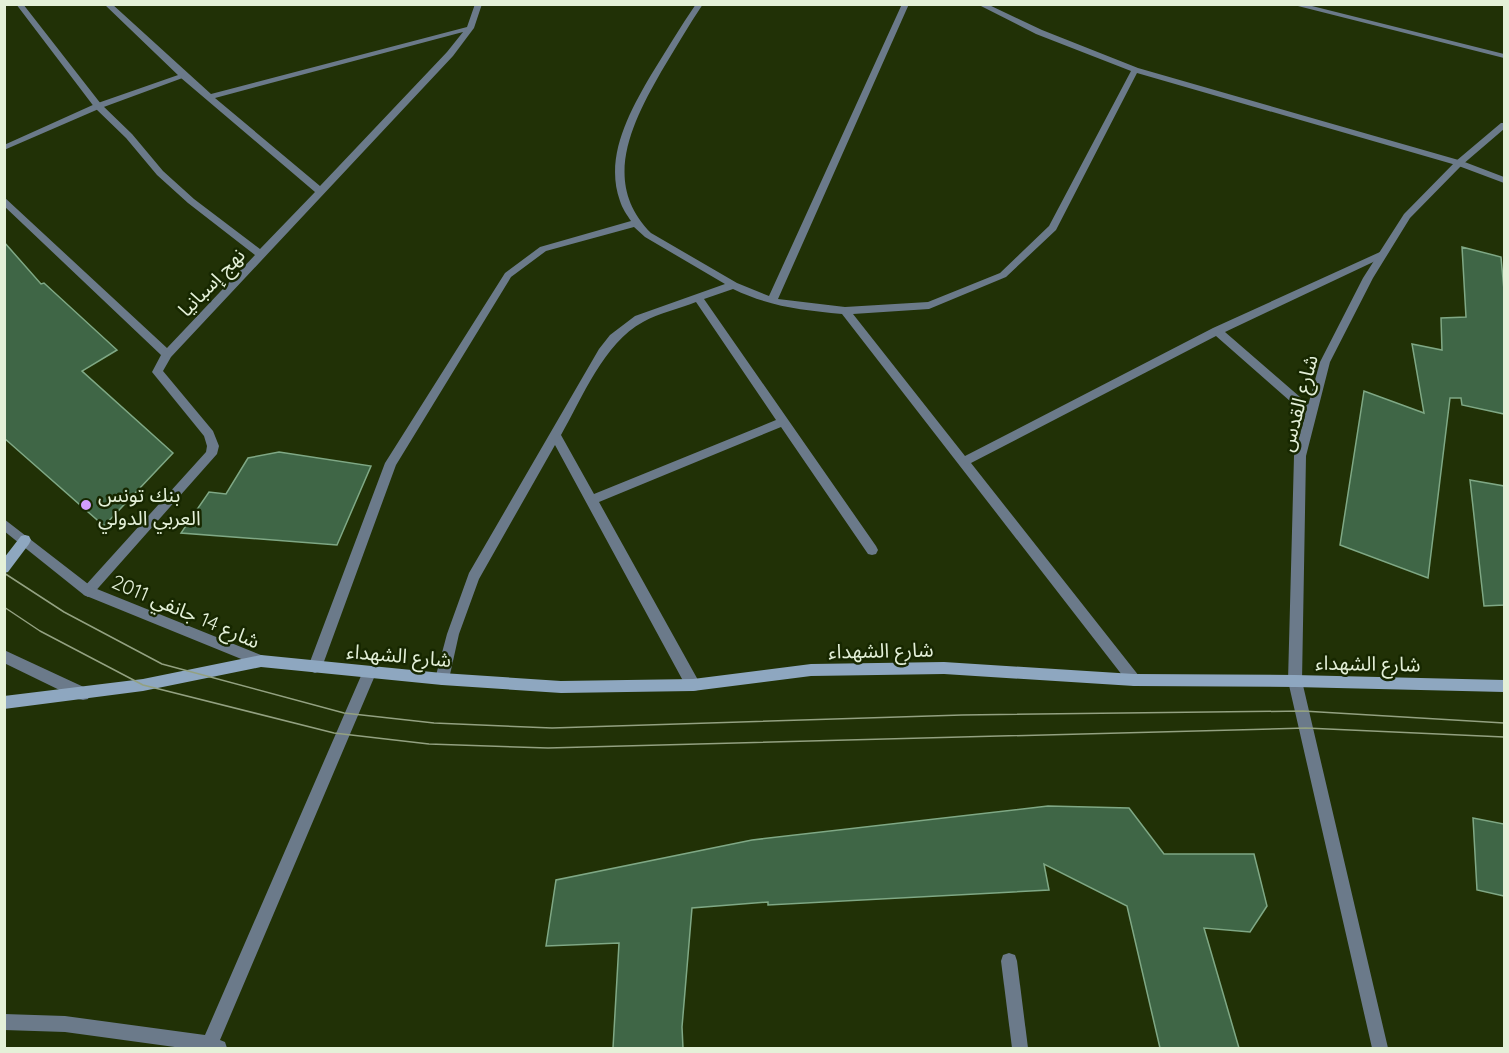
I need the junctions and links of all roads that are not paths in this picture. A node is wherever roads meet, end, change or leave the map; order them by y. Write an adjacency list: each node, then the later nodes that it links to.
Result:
1 (19, 4): 13 (street)
2 (107, 4): 11 (street)
3 (479, 4): 8 (street, نهج إسبانيا)
4 (700, 4): 20 (street)
5 (906, 4): 25 (street)
6 (980, 4): 10 (street)
7 (1293, 4): 9 (street)
8 (470, 28): 12 (street); 18 (street, نهج إسبانيا)
9 (1504, 56)
10 (1135, 70): 16 (street); 26 (street)
11 (184, 76): 12 (street); 13 (street)
12 (210, 97): 18 (street)
13 (98, 106): 15 (street); 22 (street)
14 (1504, 125): 16 (street, شارع القدس)
15 (4, 148)
16 (1459, 163): 17 (street); 21 (street, شارع القدس)
17 (1504, 180)
18 (321, 192): 22 (street, نهج إسبانيا)
19 (4, 200): 28 (street)
20 (636, 223): 23 (street); 41 (street)
21 (1383, 254): 27 (street); 29 (street, شارع القدس)
22 (262, 255): 28 (street, نهج إسبانيا)
23 (734, 285): 24 (street); 25 (street)
24 (698, 298): 30 (street); 31 (street)
25 (772, 300): 26 (street)
26 (845, 311): 32 (street)
27 (1217, 331): 29 (street); 32 (street)
28 (167, 354): 38 (street)
29 (1311, 413): 45 (street, شارع القدس)
30 (784, 422): 33 (street); 36 (street)
31 (555, 434): 33 (street); 43 (street)
32 (963, 462): 44 (street)
33 (592, 500): 46 (street)
34 (4, 524): 35 (street, شارع 14 جانفي 2011)
35 (26, 540): 37 (main road); 38 (street, شارع 14 جانفي 2011)
36 (872, 550)
37 (4, 568)
38 (88, 591): 40 (street, شارع 14 جانفي 2011)
39 (4, 656): 48 (street)
40 (261, 661): 41 (main road, شارع الشهداء); 48 (main road, شارع 14 جانفي 2011)
41 (315, 667): 42 (main road, شارع الشهداء)
42 (369, 673): 43 (main road, شارع الشهداء); 52 (street)
43 (442, 679): 46 (main road, شارع الشهداء)
44 (1134, 680): 45 (main road, شارع الشهداء); 46 (main road, شارع الشهداء)
45 (1295, 681): 47 (main road, شارع الشهداء); 54 (street, شارع القدس)
46 (693, 685)
47 (1504, 686)
48 (83, 694): 49 (main road, شارع 14 جانفي 2011)
49 (4, 703)
50 (1009, 961): 53 (street)
51 (4, 1022): 52 (street)
52 (214, 1046)
53 (1020, 1048)
54 (1380, 1048)

